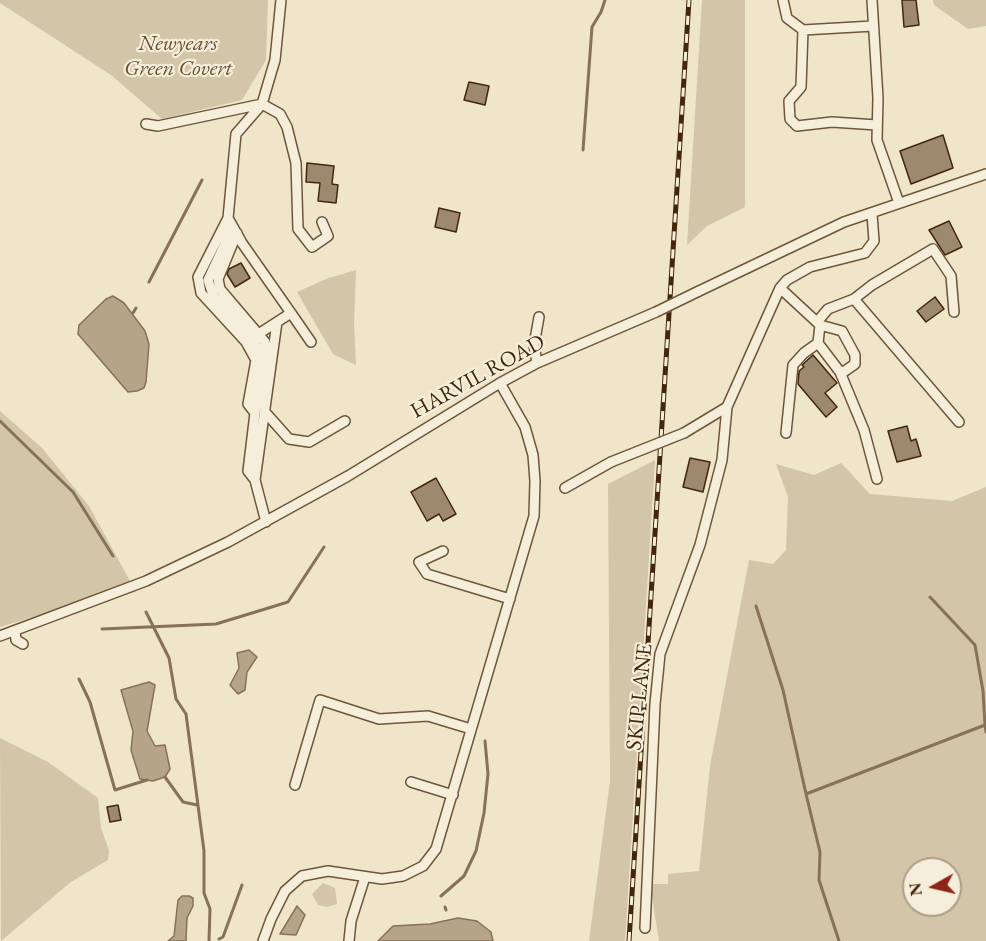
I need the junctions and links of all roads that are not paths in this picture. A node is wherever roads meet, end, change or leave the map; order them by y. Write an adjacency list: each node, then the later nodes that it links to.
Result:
1 (281, 0): 6 (street)
2 (783, 0): 5 (street)
3 (872, 0): 4 (street)
4 (873, 26): 5 (street); 8 (street)
5 (803, 30): 8 (street)
6 (262, 104): 7 (street); 12 (street); 13 (street)
7 (146, 124)
8 (878, 125): 10 (street)
9 (986, 174): 10 (street, HARVIL ROAD)
10 (898, 203): 11 (street, HARVIL ROAD)
11 (872, 214): 14 (street); 24 (street, HARVIL ROAD, bridge)
12 (322, 222)
13 (233, 226): 17 (street); 21 (street); 21 (street)
14 (780, 288): 20 (street); 27 (street, SKIP LANE)
15 (854, 299): 16 (street); 20 (street); 30 (street)
16 (954, 312)
17 (291, 314): 19 (street); 22 (street)
18 (539, 317): 24 (street)
19 (278, 322): 21 (street); 28 (street)
20 (818, 324): 23 (street); 25 (street)
21 (252, 338): 28 (street); 28 (street)
22 (311, 342)
23 (818, 344): 25 (street); 31 (street)
24 (537, 363): 26 (street, HARVIL ROAD)
25 (840, 372): 32 (street)
26 (500, 383): 34 (street, HARVIL ROAD); 36 (street)
27 (727, 406): 33 (street, bridge); 45 (street, SKIP LANE)
28 (260, 413): 29 (street); 34 (street)
29 (345, 421)
30 (959, 422)
31 (786, 434)
32 (877, 479)
33 (565, 488)
34 (266, 522): 37 (street, HARVIL ROAD)
35 (443, 551): 36 (street)
36 (510, 599): 40 (street)
37 (15, 631): 38 (street, HARVIL ROAD); 39 (street)
38 (0, 636)
39 (23, 644)
40 (471, 729): 42 (street); 43 (street)
41 (411, 782): 43 (street)
42 (295, 785)
43 (453, 795): 44 (street)
44 (365, 877): 46 (street); 47 (street)
45 (645, 928)
46 (263, 941)
47 (349, 941)

